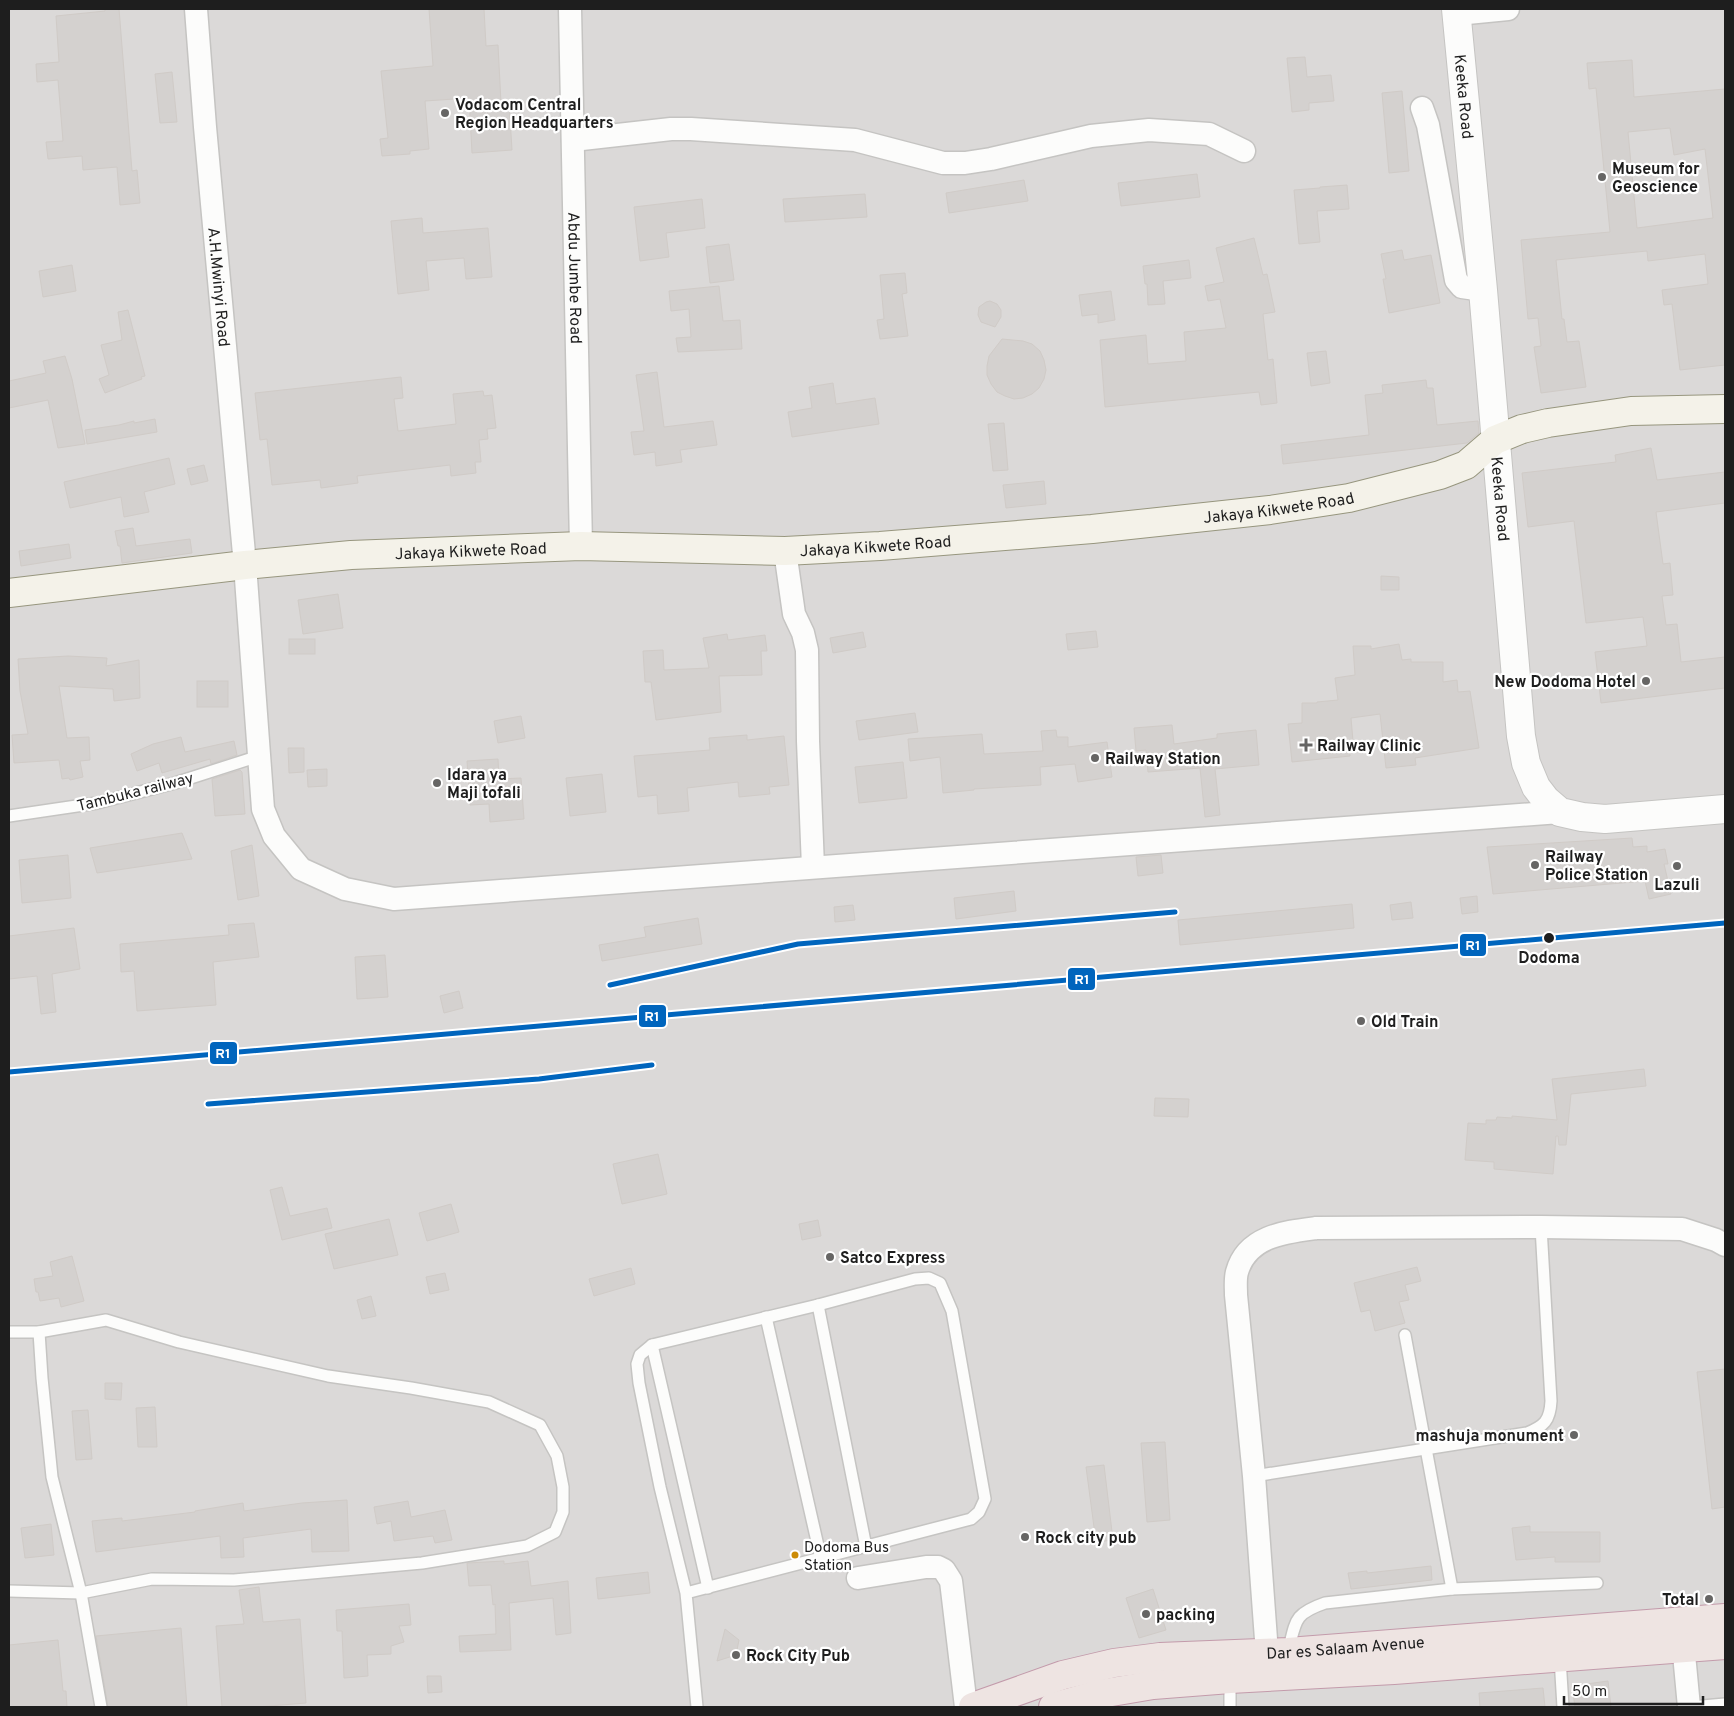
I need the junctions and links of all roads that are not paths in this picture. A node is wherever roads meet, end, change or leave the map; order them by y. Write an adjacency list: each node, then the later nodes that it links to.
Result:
1 (196, 9): 13 (street, A.H.Mwinyi Road)
2 (570, 9): 6 (street, Abdu Jumbe Road)
3 (1508, 9): 4 (street)
4 (1456, 11): 8 (street, Keeka Road)
5 (1422, 108): 8 (street)
6 (573, 140): 7 (street); 11 (street, Abdu Jumbe Road)
7 (1244, 151)
8 (1484, 290): 10 (street, Keeka Road)
9 (1725, 409): 10 (main road, Jakaya Kikwete Road)
10 (1495, 440): 12 (main road, Jakaya Kikwete Road); 17 (street, Keeka Road)
11 (581, 546): 12 (main road, Jakaya Kikwete Road); 13 (main road, Jakaya Kikwete Road)
12 (785, 551): 19 (street)
13 (245, 565): 14 (main road, Jakaya Kikwete Road); 15 (street, A.H.Mwinyi Road)
14 (9, 593)
15 (259, 756): 18 (lane, Tambuka railway); 19 (street, A.H.Mwinyi Road)
16 (1725, 809): 17 (street)
17 (1560, 812): 19 (street, A.H.Mwinyi Road)
18 (9, 816)
19 (813, 867)
20 (1541, 1227): 21 (street); 28 (lane); 29 (street)
21 (1725, 1245)
22 (818, 1305): 23 (lane); 30 (lane); 30 (lane)
23 (766, 1318): 27 (lane); 31 (lane)
24 (9, 1332): 25 (lane)
25 (39, 1332): 37 (lane); 37 (lane)
26 (1405, 1335): 28 (lane)
27 (652, 1344): 34 (lane); 38 (lane)
28 (1427, 1448): 29 (lane); 35 (lane)
29 (1254, 1476): 43 (street)
30 (866, 1547): 31 (lane)
31 (820, 1559): 34 (lane)
32 (858, 1578): 49 (street)
33 (1597, 1583): 35 (lane)
34 (708, 1588): 38 (lane)
35 (1452, 1589): 43 (lane)
36 (9, 1591): 37 (lane)
37 (81, 1593): 47 (lane)
38 (686, 1593): 48 (lane)
39 (1725, 1618): 40 (highway, Dar es Salaam Avenue)
40 (1681, 1622): 42 (street); 43 (highway, Dar es Salaam Avenue)
41 (1725, 1645): 42 (highway, Dar es Salaam Avenue)
42 (1683, 1649): 44 (highway, Dar es Salaam Avenue); 54 (street)
43 (1278, 1652): 50 (highway, Dar es Salaam Avenue)
44 (1560, 1658): 45 (highway, Dar es Salaam Avenue); 53 (lane)
45 (1230, 1679): 51 (highway, Dar es Salaam Avenue); 52 (lane)
46 (1725, 1704): 54 (lane)
47 (101, 1707)
48 (697, 1707)
49 (966, 1707)
50 (973, 1707)
51 (1053, 1707)
52 (1230, 1707)
53 (1563, 1707)
54 (1690, 1707)

